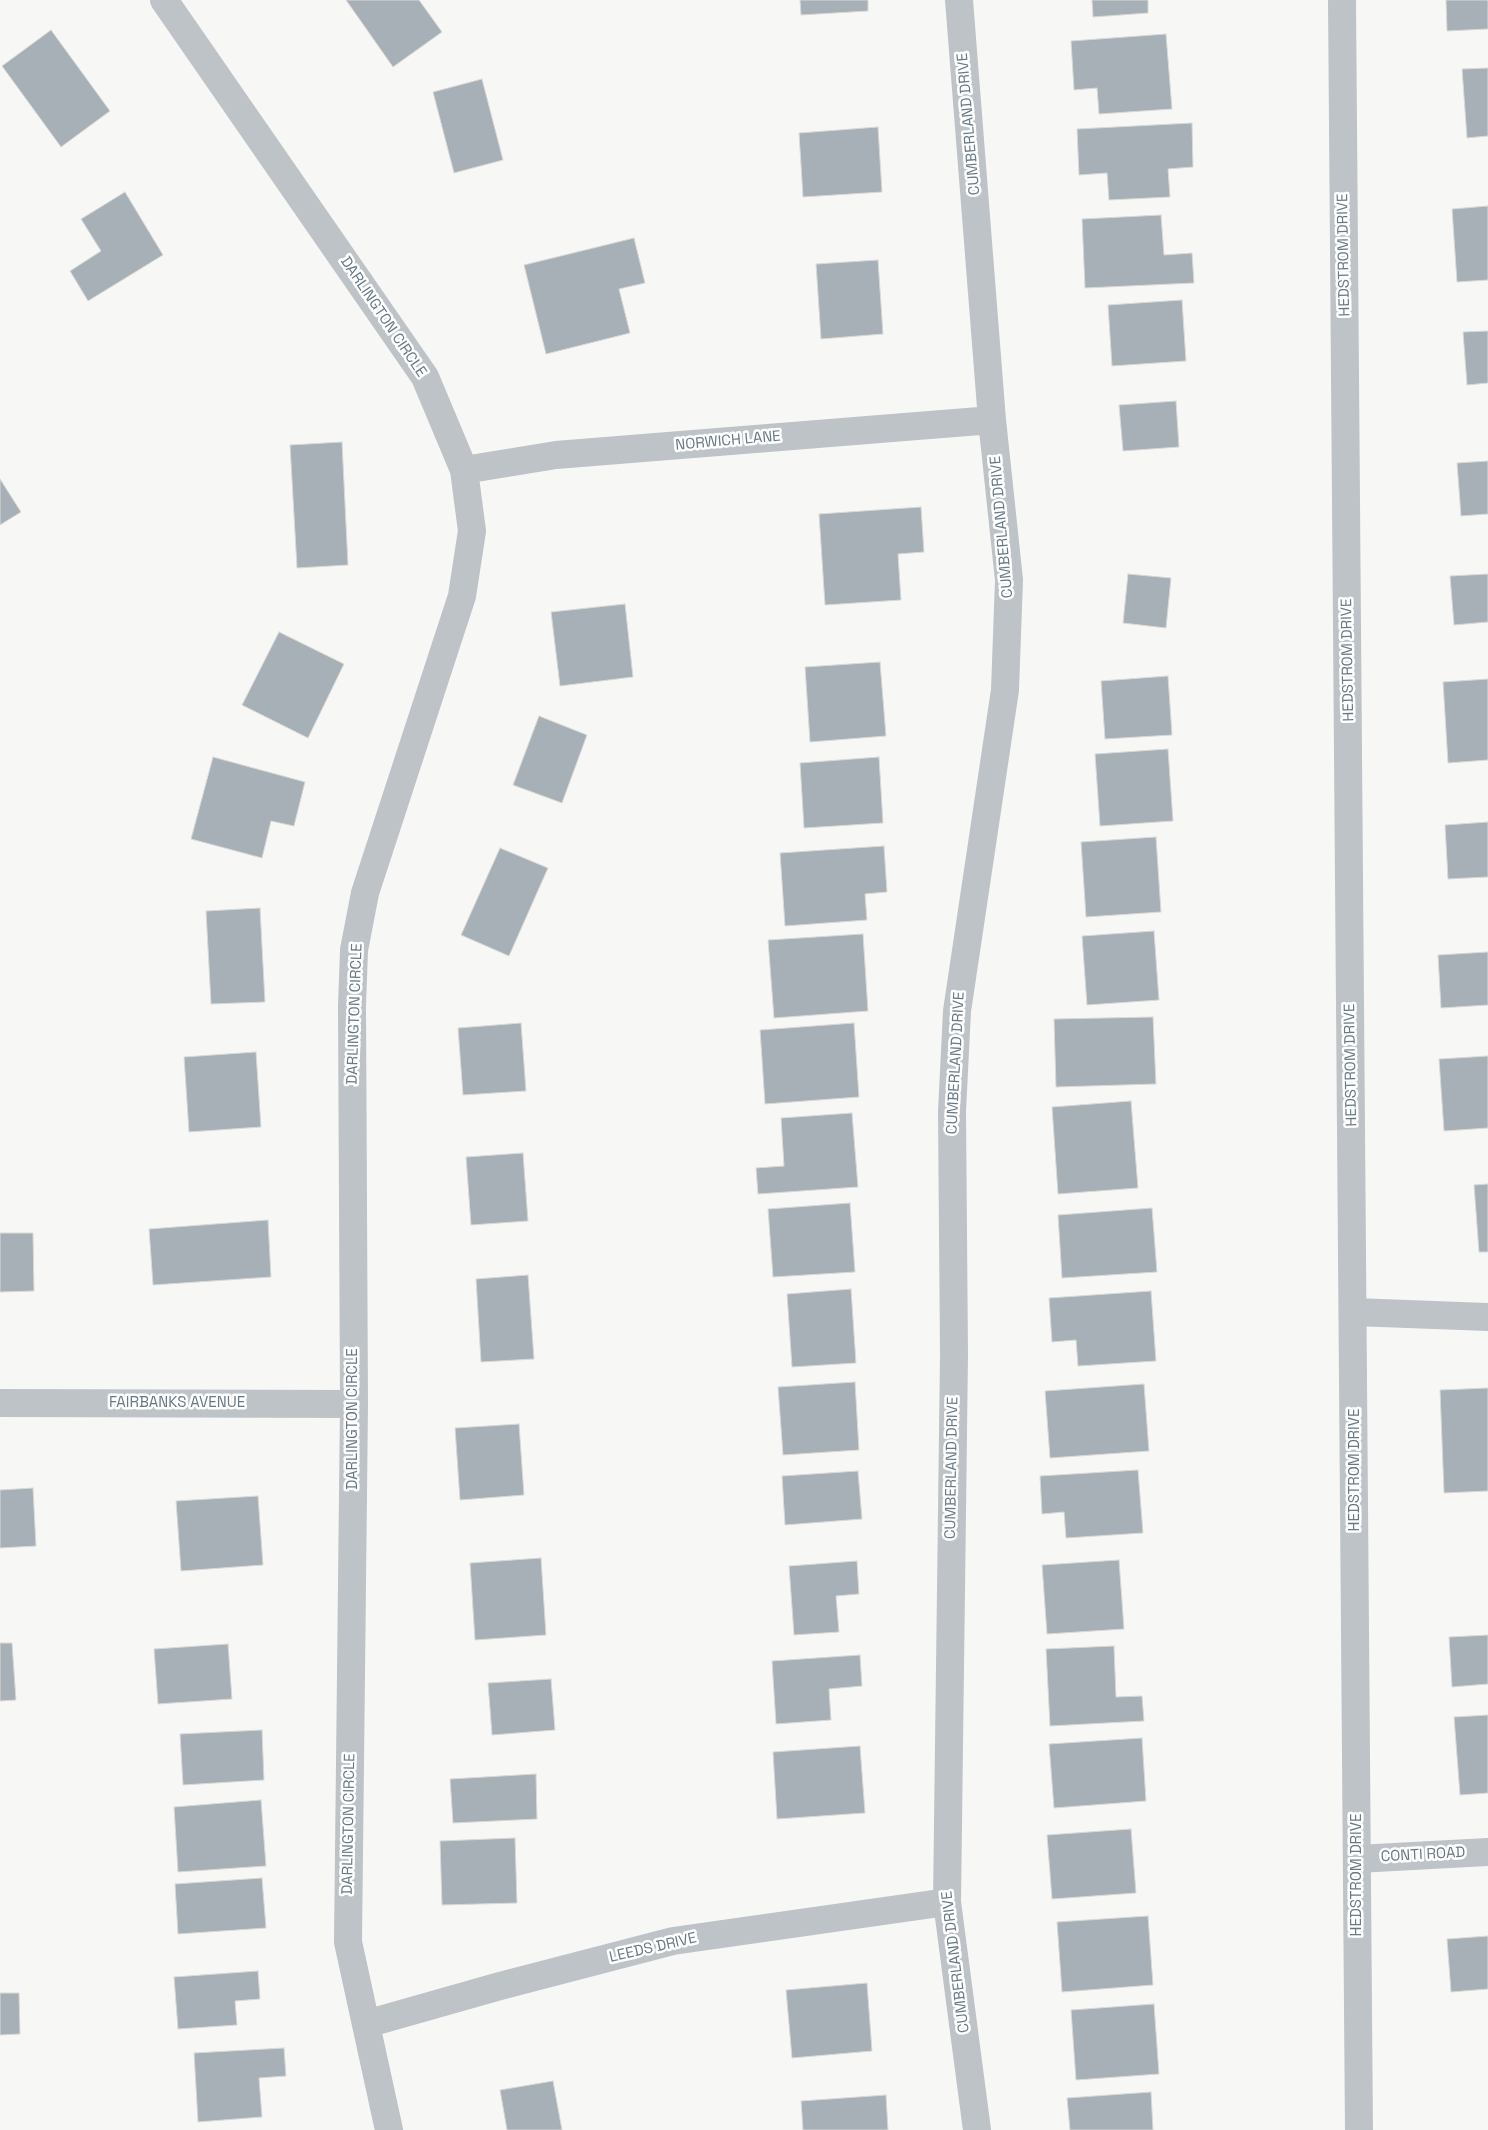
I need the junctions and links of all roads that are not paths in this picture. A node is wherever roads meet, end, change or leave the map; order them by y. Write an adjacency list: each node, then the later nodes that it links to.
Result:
1 (164, 0): 5 (street, DARLINGTON CIRCLE)
2 (959, 0): 4 (street, CUMBERLAND DRIVE)
3 (1342, 0): 6 (street, HEDSTROM DRIVE)
4 (992, 420): 5 (street, NORWICH LANE); 12 (street, CUMBERLAND DRIVE)
5 (464, 470): 9 (street, DARLINGTON CIRCLE)
6 (1354, 1312): 7 (street); 11 (street, HEDSTROM DRIVE)
7 (1488, 1317)
8 (0, 1403): 9 (street, FAIRBANKS AVENUE)
9 (354, 1404): 13 (street, DARLINGTON CIRCLE)
10 (1488, 1852): 11 (street, CONTI ROAD)
11 (1357, 1858): 16 (street, HEDSTROM DRIVE)
12 (947, 1902): 13 (street, LEEDS DRIVE); 15 (street, CUMBERLAND DRIVE)
13 (366, 2024): 14 (street, DARLINGTON CIRCLE)
14 (389, 2130)
15 (978, 2130)
16 (1359, 2130)

